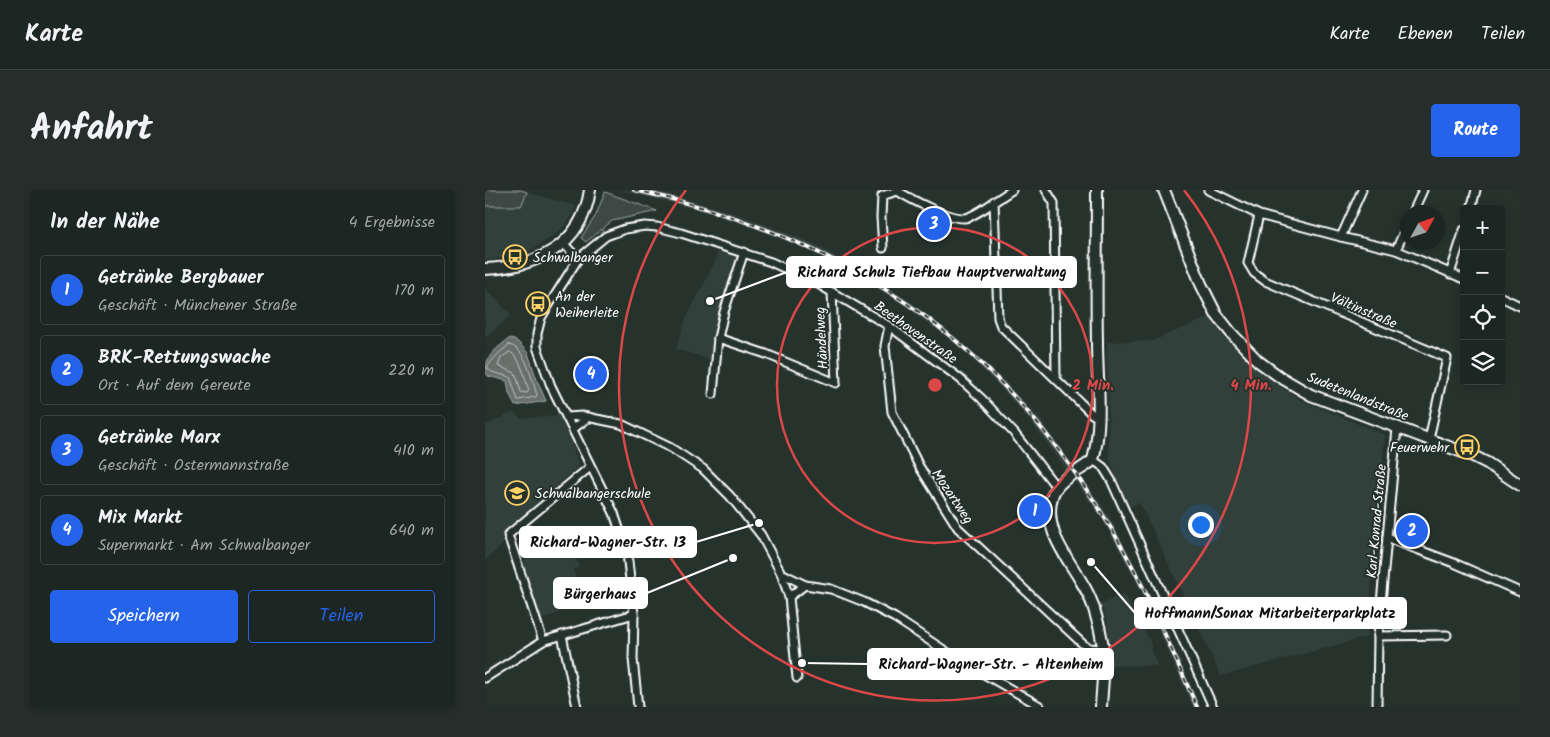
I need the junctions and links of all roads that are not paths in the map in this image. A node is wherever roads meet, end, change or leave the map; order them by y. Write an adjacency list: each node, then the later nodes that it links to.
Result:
1 (897, 190): 11 (street); 19 (street)
2 (1012, 190): 11 (street)
3 (1046, 190): 31 (street)
4 (1097, 190): 35 (main road)
5 (1165, 190): 37 (main road, Sudetenlandstraße)
6 (1207, 190): 14 (street)
7 (1362, 190): 15 (street)
8 (1423, 190): 12 (street)
9 (1476, 190): 13 (street)
10 (589, 195): 18 (main road)
11 (994, 201): 31 (street)
12 (1416, 205)
13 (1472, 205)
14 (1259, 215): 15 (street); 38 (street, Vältinstraße)
15 (1341, 237): 20 (street)
16 (1400, 241): 20 (street)
17 (1460, 243): 24 (street)
18 (564, 244): 22 (street); 23 (main road)
19 (883, 248)
20 (1396, 250): 24 (street)
21 (744, 252): 22 (street, Beethovenstraße); 26 (street, Beethovenstraße); 30 (street)
22 (578, 259): 33 (street, Beethovenstraße)
23 (485, 269)
24 (1450, 274): 25 (street)
25 (1460, 278)
26 (832, 292): 29 (street, Beethovenstraße); 30 (street, Händelweg)
27 (1505, 299): 28 (street)
28 (1520, 306)
29 (889, 326): 42 (street, Beethovenstraße); 53 (street, Mozartweg)
30 (718, 338): 32 (street)
31 (1056, 378): 35 (street)
32 (713, 394)
33 (567, 417): 34 (street); 36 (street, Beethovenstraße)
34 (589, 417): 36 (street); 44 (street)
35 (1099, 418): 39 (main road)
36 (573, 428): 40 (street, Beethovenstraße)
37 (1397, 428): 38 (main road, Sudetenlandstraße); 43 (street, Karl-Konrad-Straße)
38 (1429, 438): 41 (main road, Sudetenlandstraße)
39 (1093, 460): 42 (main road); 60 (street)
40 (590, 467): 48 (street, Beethovenstraße); 52 (street)
41 (1520, 485)
42 (1057, 488): 53 (main road)
43 (1387, 538): 46 (street); 51 (street, Karl-Konrad-Straße)
44 (781, 573): 45 (street); 47 (street)
45 (805, 585): 47 (street); 56 (street)
46 (1520, 592)
47 (789, 597): 55 (street)
48 (634, 614): 49 (street); 58 (street, Beethovenstraße)
49 (562, 635): 52 (street); 57 (street)
50 (1447, 635): 51 (street)
51 (1378, 636): 61 (street, Karl-Konrad-Straße)
52 (543, 641): 54 (street)
53 (1103, 649): 59 (main road)
54 (485, 678)
55 (797, 678)
56 (1040, 706)
57 (577, 707)
58 (638, 707)
59 (1101, 707)
60 (1213, 707)
61 (1377, 707)

